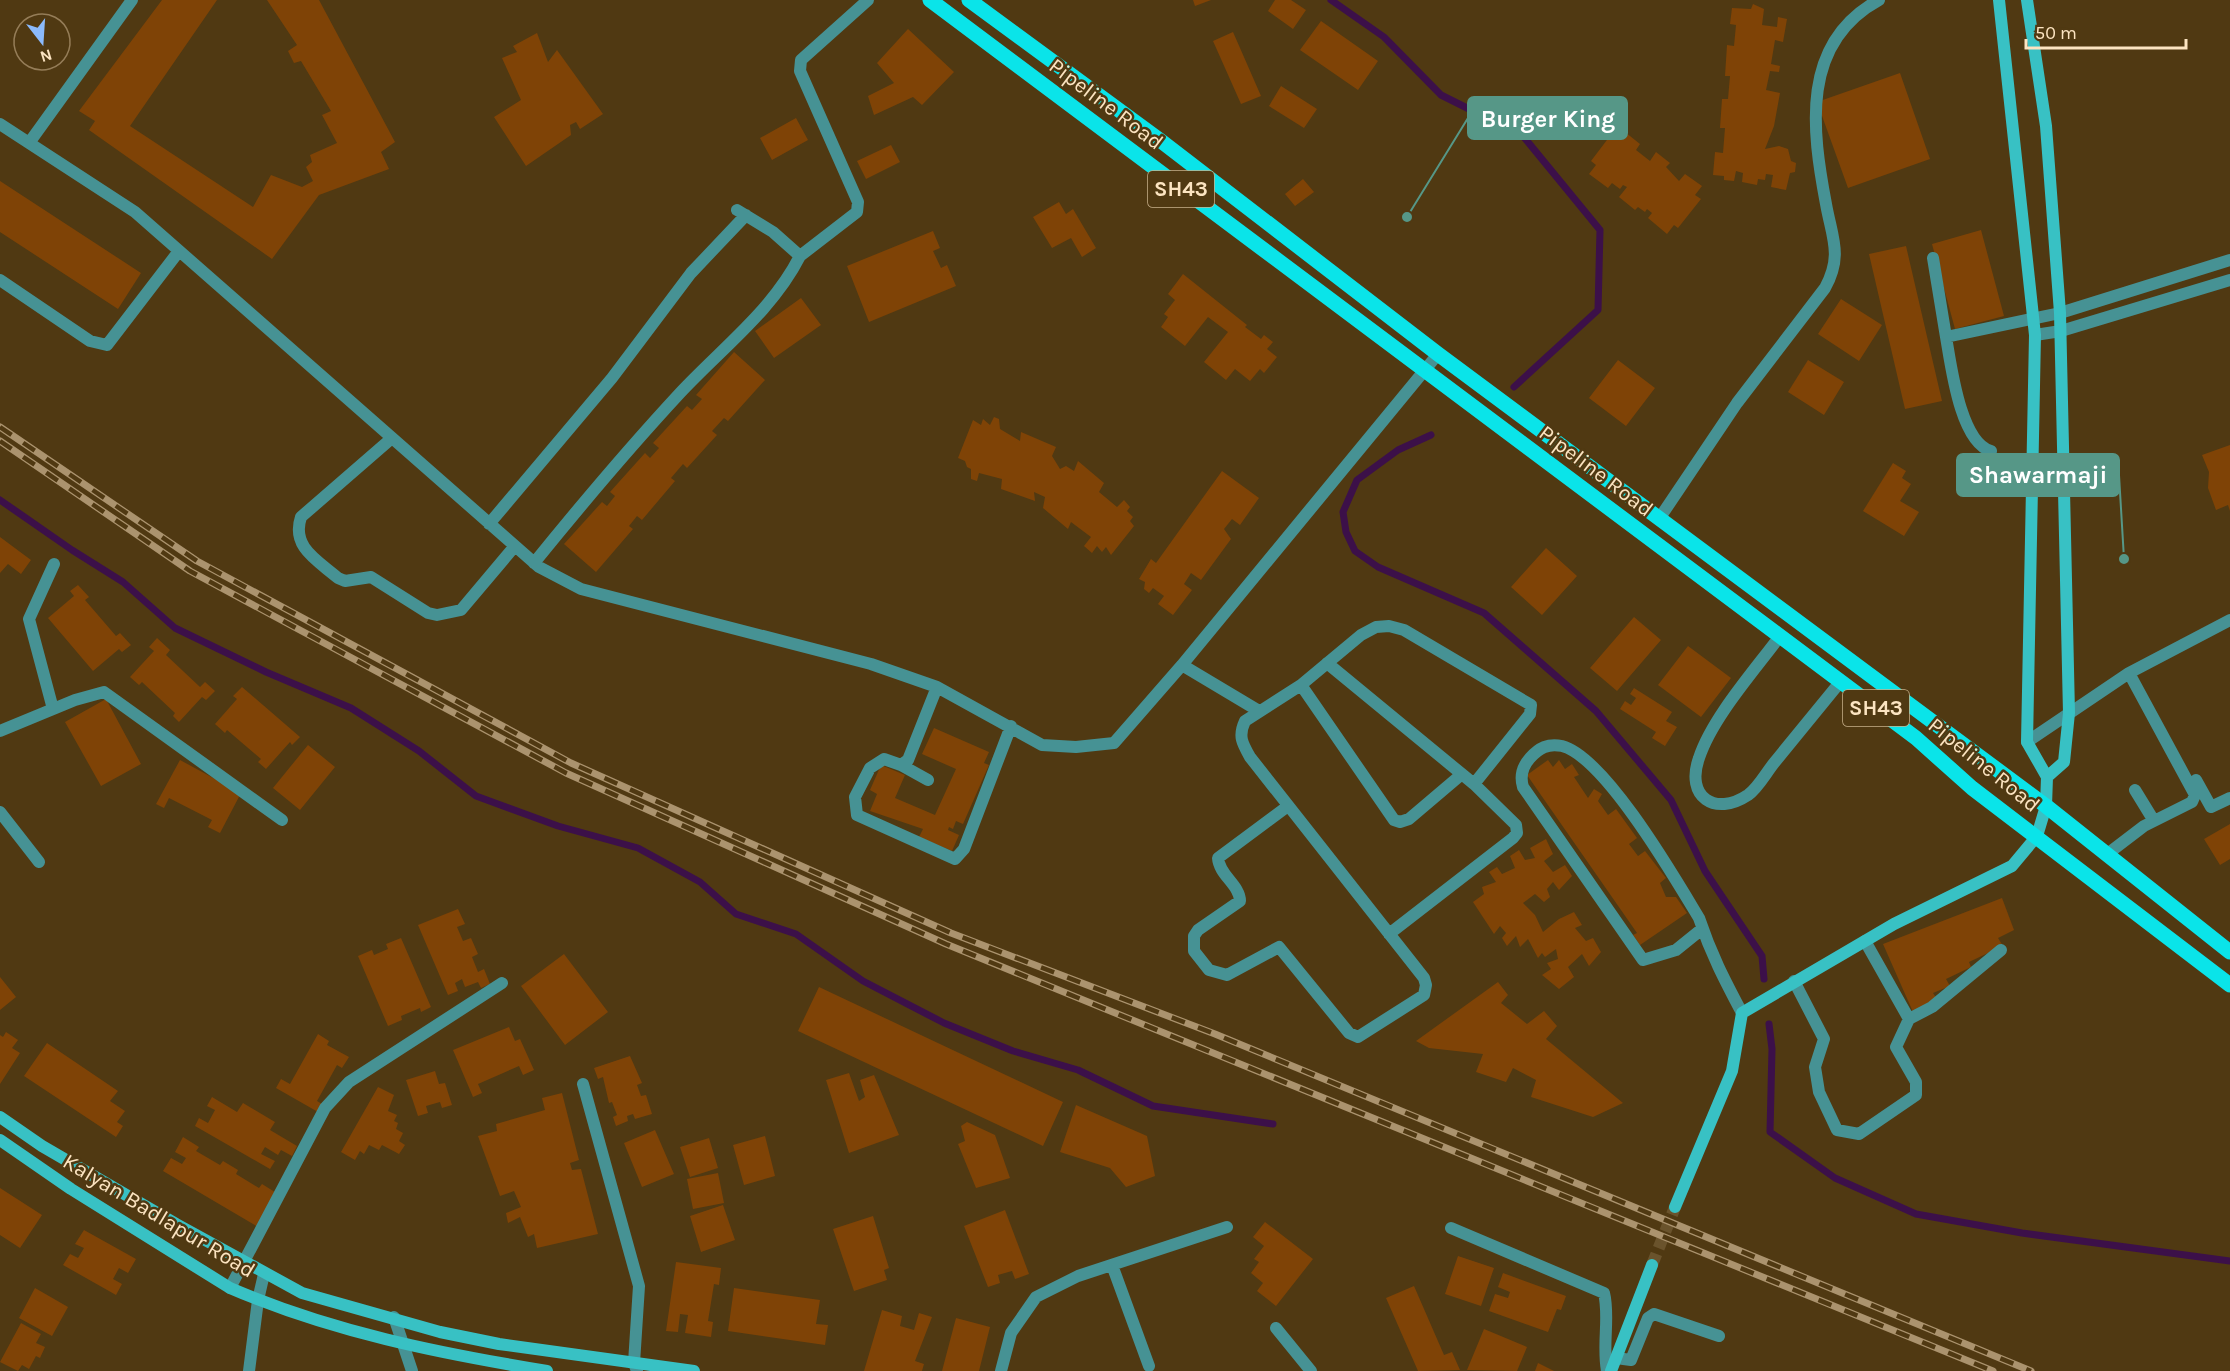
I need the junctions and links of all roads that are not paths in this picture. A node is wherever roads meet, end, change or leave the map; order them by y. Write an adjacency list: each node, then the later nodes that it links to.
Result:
1 (132, 0): 9 (street)
2 (868, 0): 13 (street)
3 (930, 0): 11 (main road, Pipeline Road / SH43)
4 (969, 0): 10 (main road, Pipeline Road / SH43)
5 (1879, 0): 29 (street)
6 (1999, 0): 21 (street)
7 (2027, 0): 20 (street)
8 (0, 124): 9 (street)
9 (29, 143): 12 (street)
10 (1170, 147): 11 (main road); 25 (main road, Pipeline Road / SH43)
11 (1153, 168): 26 (main road, Pipeline Road / SH43)
12 (179, 251): 16 (street); 27 (street)
13 (800, 256): 30 (street); 32 (street)
14 (1933, 258): 24 (street)
15 (2230, 260): 18 (street)
16 (0, 280)
17 (2230, 280): 19 (street)
18 (2153, 284): 19 (street); 20 (street)
19 (2158, 302): 22 (street)
20 (2060, 313): 21 (street); 22 (street)
21 (2034, 318): 23 (street); 24 (street)
22 (2061, 331): 23 (street); 44 (street)
23 (2035, 335): 47 (street)
24 (1947, 337): 28 (street)
25 (1438, 354): 26 (street); 29 (main road, Pipeline Road / SH43)
26 (1423, 371): 35 (main road, Pipeline Road / SH43); 37 (street)
27 (392, 438): 30 (street); 31 (street)
28 (1991, 451)
29 (1659, 519): 56 (main road, Pipeline Road / SH43)
30 (489, 524): 31 (street)
31 (515, 546): 32 (street)
32 (534, 563): 41 (street)
33 (54, 564): 42 (street)
34 (2230, 620): 38 (street)
35 (1780, 636): 39 (main road, Pipeline Road / SH43); 39 (street)
36 (1327, 663): 40 (street); 49 (street); 52 (street)
37 (1182, 665): 43 (street); 45 (street)
38 (2132, 672): 44 (street); 54 (street); 59 (street)
39 (1840, 681): 60 (main road, Pipeline Road / SH43)
40 (1301, 685): 43 (street); 49 (street)
41 (937, 687): 45 (street); 48 (street)
42 (53, 709): 46 (street); 58 (street)
43 (1259, 711): 55 (street)
44 (2069, 713): 47 (street); 50 (street)
45 (1011, 726): 48 (street)
46 (0, 731)
47 (2027, 742): 50 (street)
48 (901, 765): 51 (street)
49 (1462, 774): 52 (street)
50 (2047, 777): 56 (street)
51 (928, 780)
52 (1474, 784): 64 (street)
53 (2135, 790): 59 (street)
54 (2230, 798)
55 (1288, 806): 64 (street); 64 (street)
56 (2046, 806): 60 (street); 61 (main road, Pipeline Road / SH43)
57 (0, 812): 62 (street)
58 (282, 820)
59 (2154, 821): 61 (street)
60 (2037, 836): 65 (street); 70 (main road, Pipeline Road / SH43)
61 (2106, 855): 67 (main road, Pipeline Road / SH43)
62 (39, 862)
63 (1702, 929): 63 (street); 71 (street)
64 (1389, 934)
65 (1865, 941): 68 (street); 72 (street)
66 (2001, 950): 72 (street)
67 (2230, 952)
68 (1794, 981): 71 (street); 72 (street)
69 (502, 983): 79 (street)
70 (2230, 985)
71 (1742, 1012): 76 (street)
72 (1910, 1019)
73 (583, 1084): 92 (street)
74 (0, 1117): 79 (street)
75 (0, 1140): 83 (street, Kalyan Badlapur Road)
76 (1675, 1207)
77 (1227, 1227): 81 (street)
78 (1451, 1228): 100 (street)
79 (243, 1262): 82 (street); 83 (street)
80 (1652, 1264): 90 (street)
81 (1112, 1265): 93 (street); 98 (street)
82 (264, 1274): 84 (street); 85 (street)
83 (230, 1288): 84 (street, Kalyan Badlapur Road)
84 (258, 1300): 89 (street, Kalyan Badlapur Road); 94 (street)
85 (394, 1317): 88 (street); 89 (street)
86 (1276, 1328): 99 (street)
87 (1719, 1336): 90 (street)
88 (499, 1344): 91 (street); 92 (street)
89 (403, 1345): 91 (street, Kalyan Badlapur Road); 95 (street)
90 (1616, 1358): 100 (street)
91 (495, 1363): 96 (street, Kalyan Badlapur Road)
92 (635, 1367): 97 (street)
93 (1144, 1369)
94 (249, 1371)
95 (411, 1371)
96 (547, 1371)
97 (694, 1371)
98 (1001, 1371)
99 (1311, 1371)
100 (1609, 1371)

